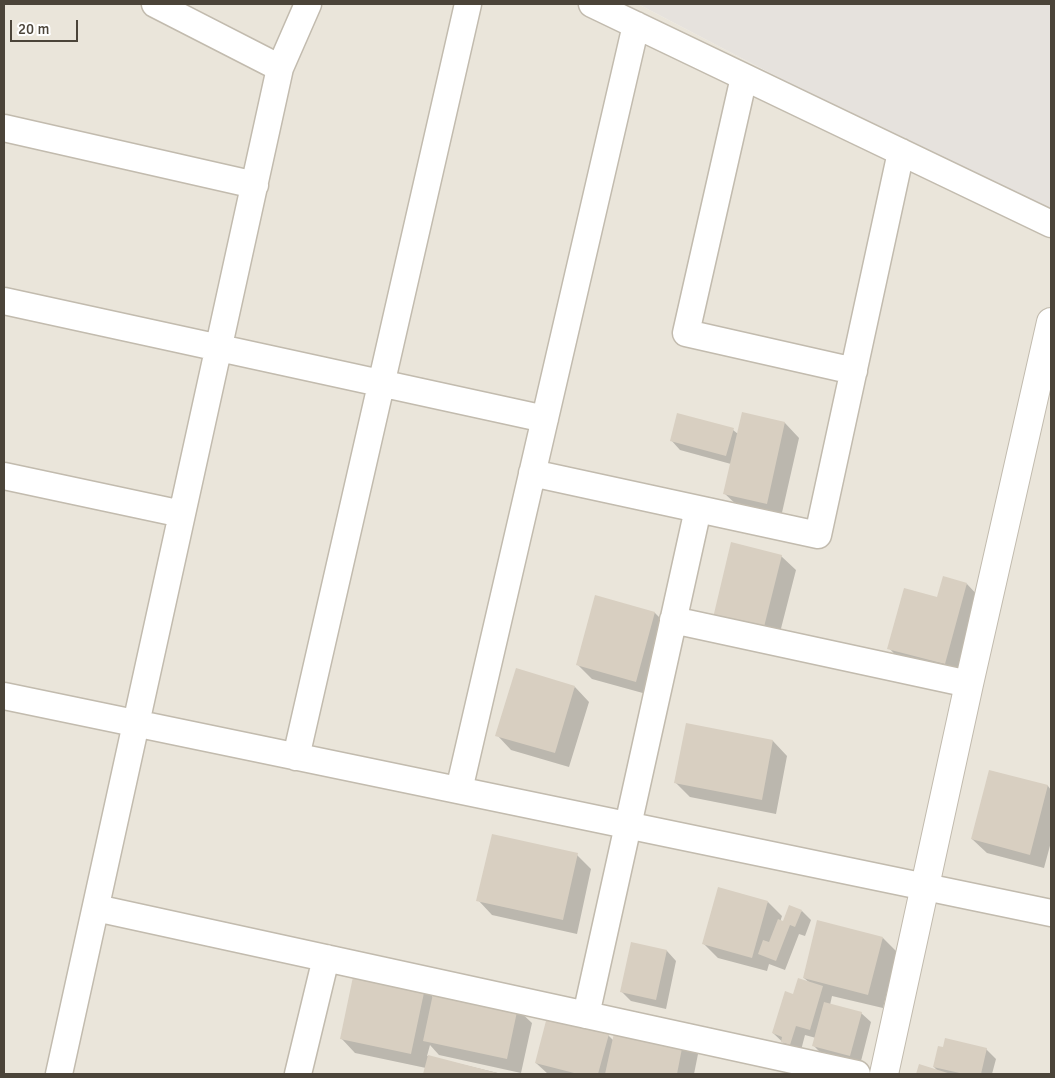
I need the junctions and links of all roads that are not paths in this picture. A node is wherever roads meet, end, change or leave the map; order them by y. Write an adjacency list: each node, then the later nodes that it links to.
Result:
1 (155, 4): 6 (street)
2 (308, 4): 6 (street)
3 (468, 4): 16 (street)
4 (592, 4): 5 (street)
5 (636, 25): 7 (street); 17 (street)
6 (280, 68): 10 (street)
7 (744, 76): 9 (street); 15 (street)
8 (4, 128): 10 (street)
9 (901, 152): 11 (street); 15 (street)
10 (255, 185): 14 (street)
11 (1051, 224)
12 (4, 302): 14 (street)
13 (1051, 322): 23 (street)
14 (219, 348): 16 (street); 21 (street)
15 (854, 371): 20 (street)
16 (381, 383): 17 (street); 26 (street)
17 (545, 419): 18 (street)
18 (532, 473): 20 (street); 27 (street)
19 (4, 476): 21 (street)
20 (698, 509): 22 (street)
21 (182, 514): 25 (street)
22 (673, 620): 23 (street); 28 (street)
23 (968, 684): 29 (street)
24 (4, 696): 25 (street)
25 (136, 724): 26 (street); 30 (street)
26 (296, 757): 27 (street)
27 (459, 790): 28 (street)
28 (628, 825): 29 (street); 33 (street)
29 (924, 886): 31 (street); 37 (street)
30 (96, 908): 32 (street); 34 (street)
31 (1051, 913)
32 (326, 958): 33 (street); 35 (street)
33 (586, 1015): 36 (street)
34 (59, 1074)
35 (298, 1074)
36 (857, 1074)
37 (884, 1074)

